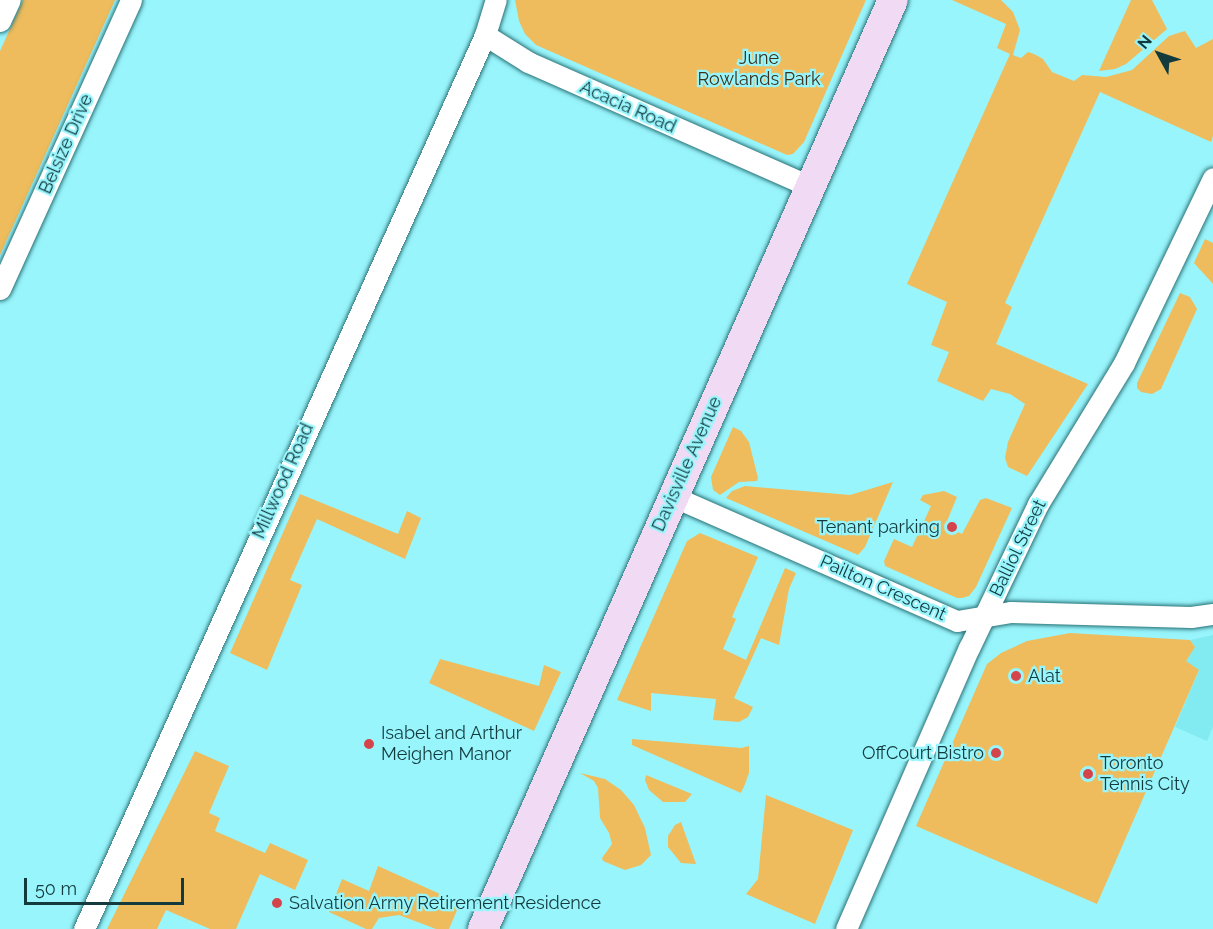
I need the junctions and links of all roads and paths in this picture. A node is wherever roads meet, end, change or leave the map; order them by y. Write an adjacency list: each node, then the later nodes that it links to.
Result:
1 (10, 0): 5 (street)
2 (131, 0): 9 (street, Belsize Drive)
3 (496, 0): 6 (street)
4 (893, 0): 8 (street, Davisville Avenue)
5 (0, 21)
6 (484, 35): 8 (street, Acacia Road); 13 (street, Millwood Road)
7 (1213, 178): 12 (street, Balliol Street)
8 (809, 186): 10 (street, Davisville Avenue)
9 (0, 289)
10 (672, 496): 12 (street, Pailton Crescent); 14 (street, Davisville Avenue)
11 (1213, 614): 12 (street, Pailton Crescent)
12 (984, 617): 15 (street, Balliol Street)
13 (84, 929)
14 (483, 929)
15 (846, 929)

